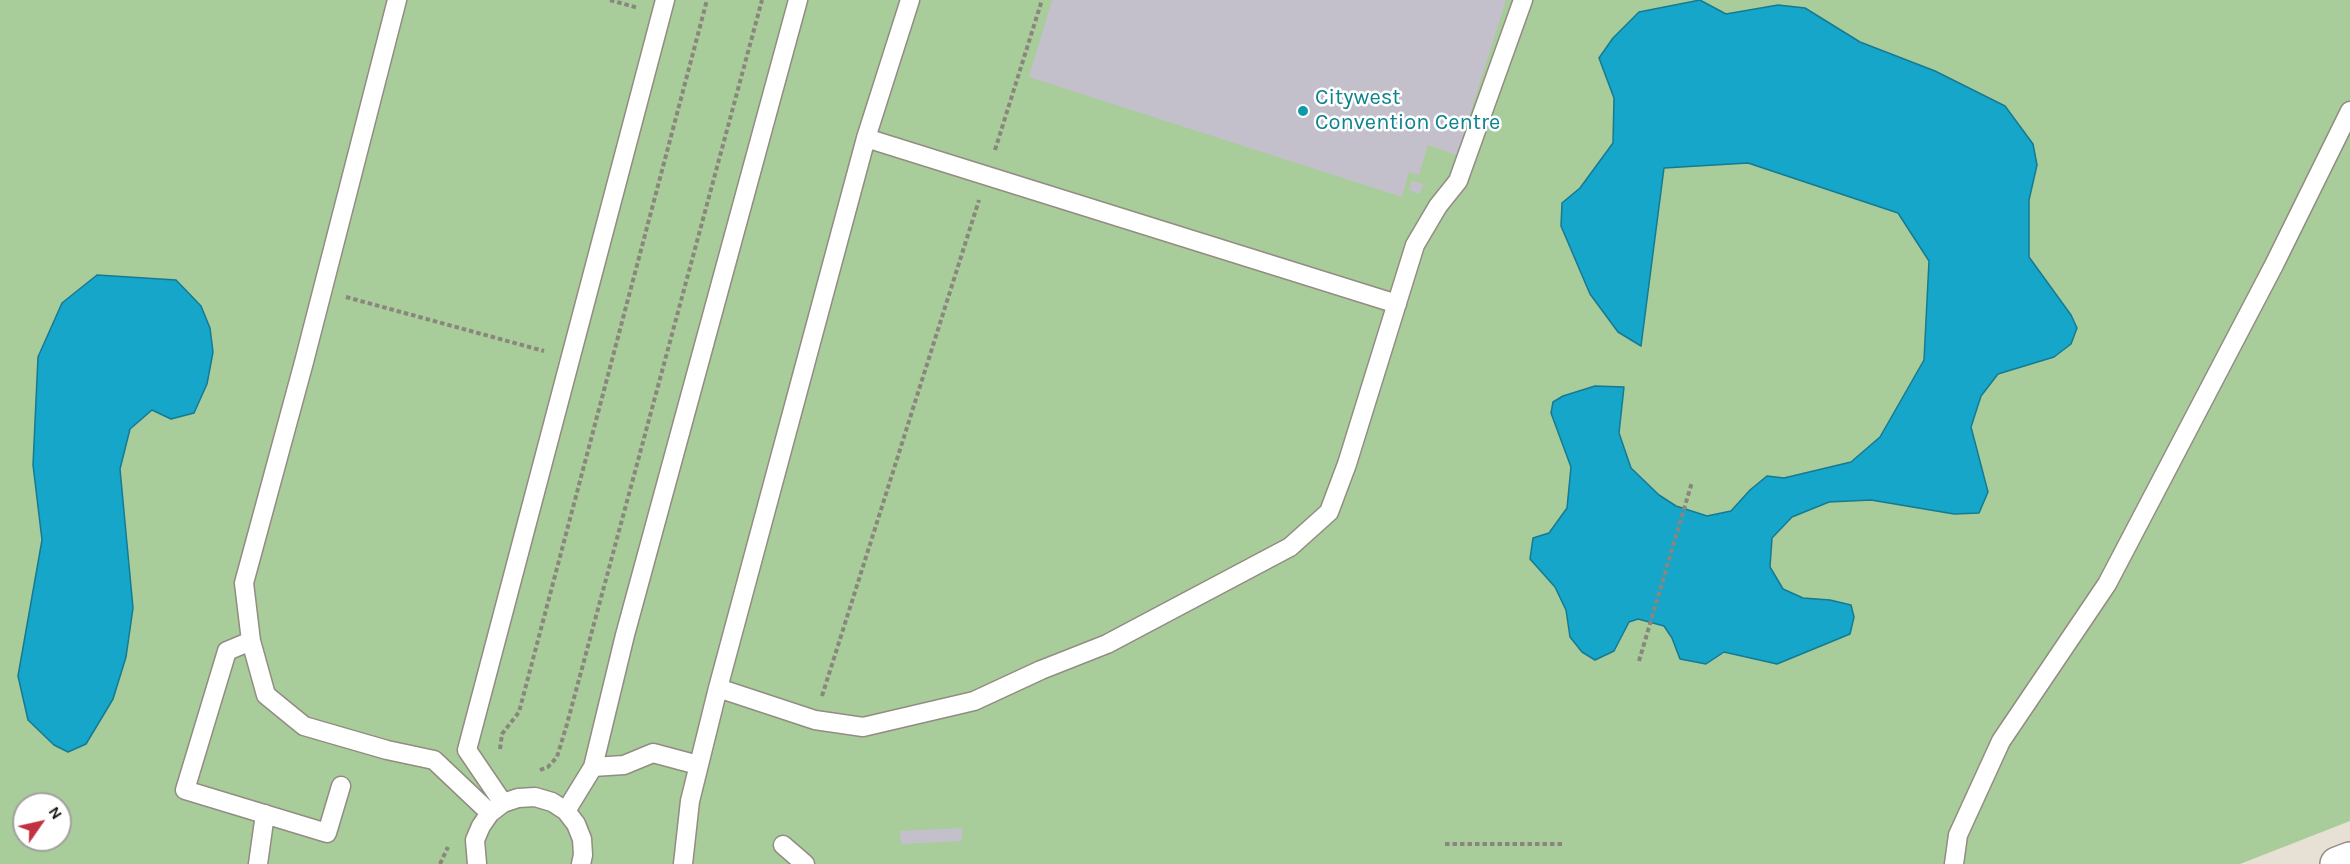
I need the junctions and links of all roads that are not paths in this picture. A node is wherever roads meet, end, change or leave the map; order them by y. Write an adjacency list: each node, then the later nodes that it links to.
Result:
1 (397, 0): 9 (lane)
2 (665, 0): 14 (lane)
3 (798, 0): 12 (lane)
4 (910, 0): 7 (lane)
5 (1522, 0): 8 (lane)
6 (2350, 111): 24 (lane)
7 (866, 138): 8 (lane); 10 (lane)
8 (1397, 304): 10 (lane)
9 (251, 641): 14 (lane); 16 (lane)
10 (718, 688): 11 (lane)
11 (698, 765): 12 (lane); 22 (lane)
12 (593, 767): 15 (lane)
13 (341, 786): 16 (lane)
14 (496, 808): 15 (lane); 20 (lane)
15 (566, 811): 21 (lane)
16 (265, 814): 19 (lane)
17 (783, 845): 23 (lane)
18 (2350, 860): 25 (street)
19 (258, 864)
20 (477, 864)
21 (581, 864)
22 (683, 864)
23 (805, 864)
24 (1954, 864)
25 (2337, 864)

